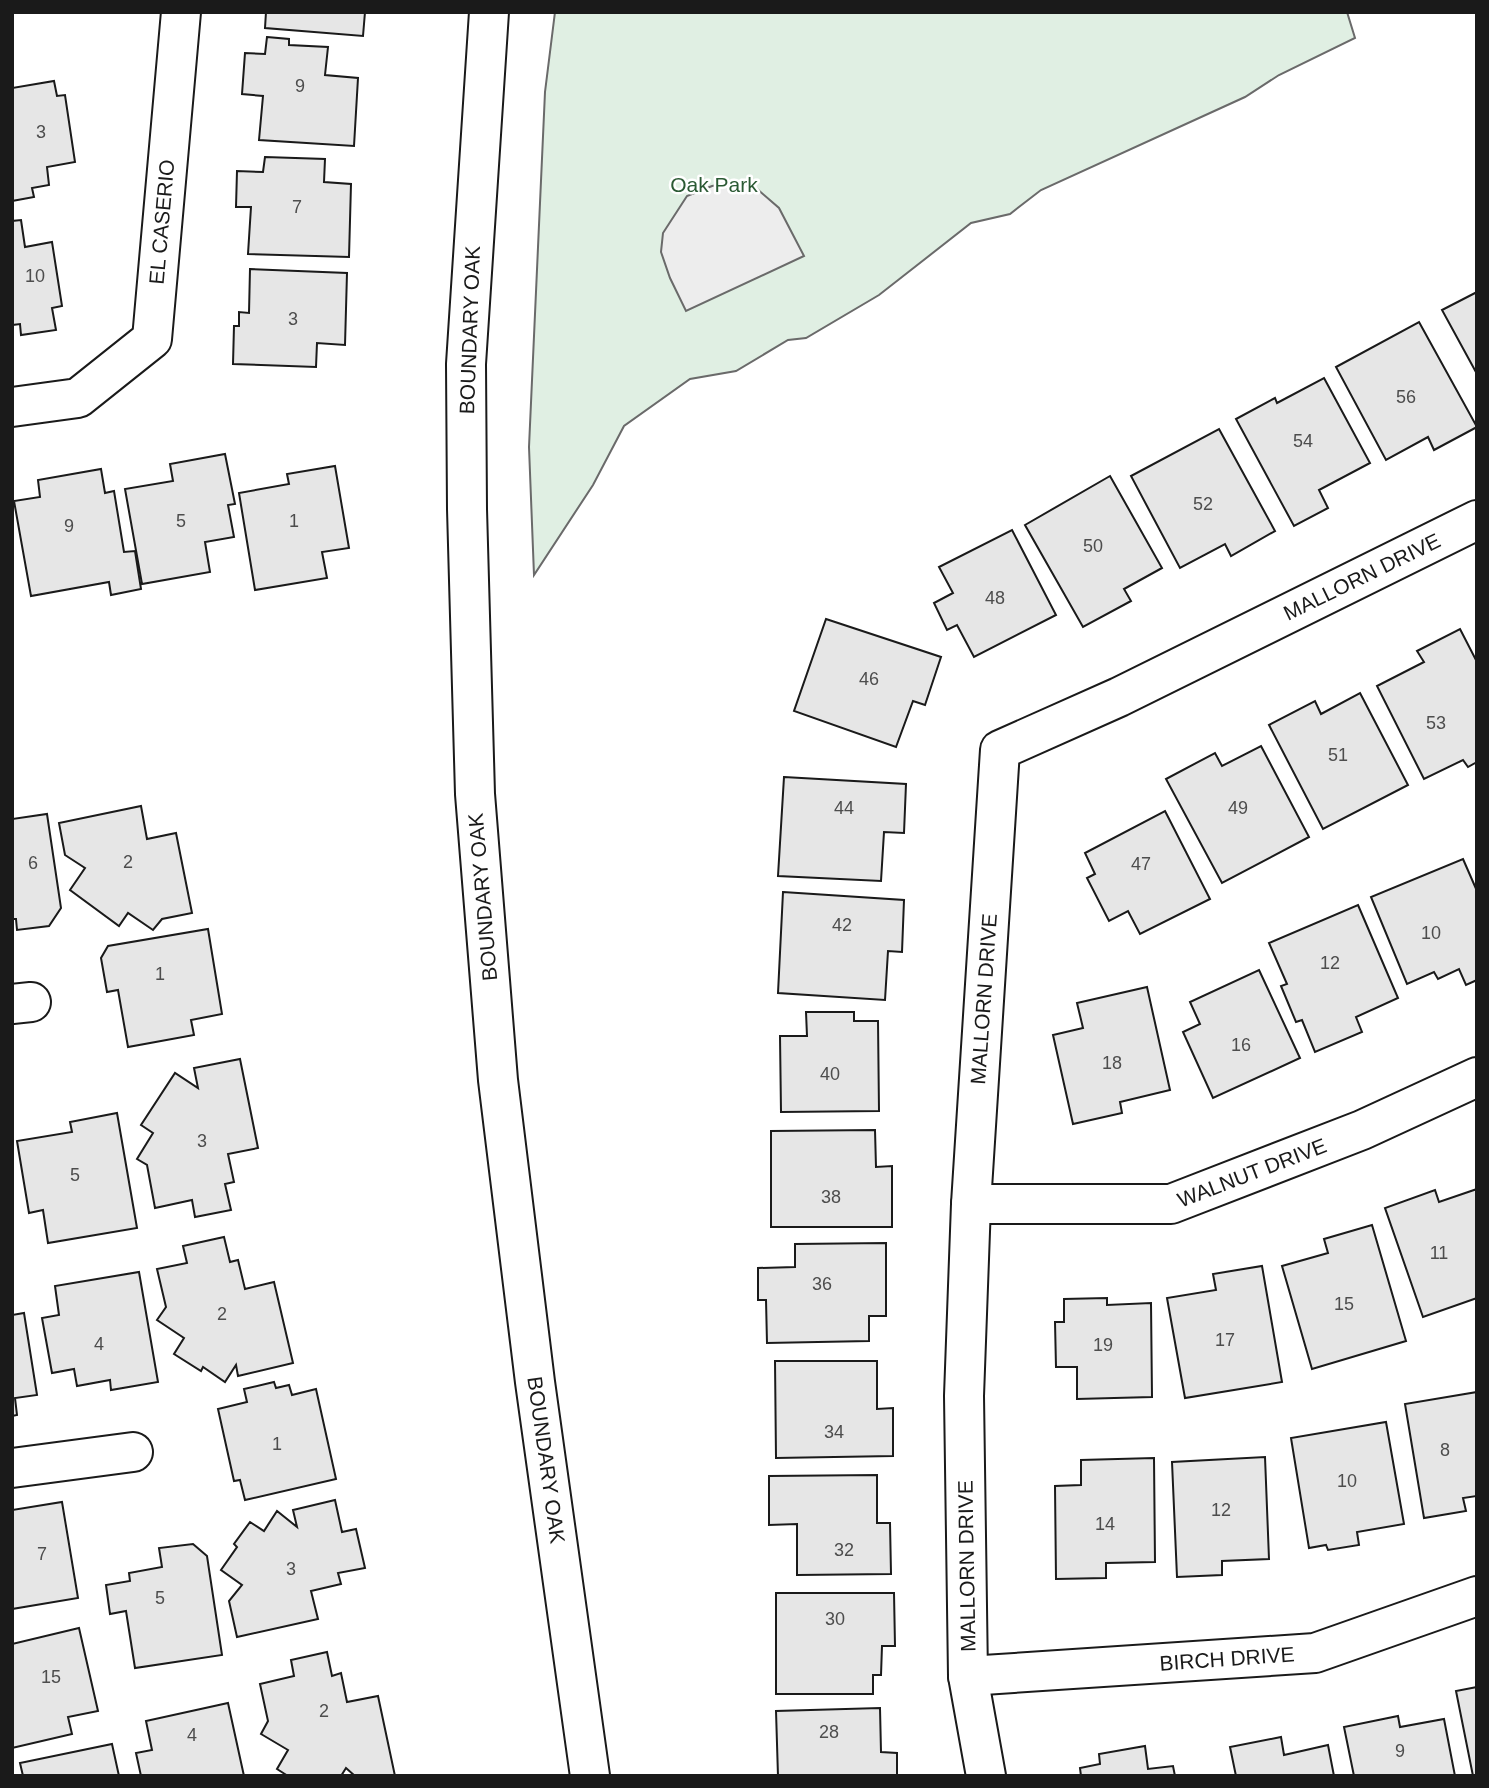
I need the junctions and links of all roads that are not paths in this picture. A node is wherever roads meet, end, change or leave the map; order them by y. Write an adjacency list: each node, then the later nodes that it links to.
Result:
1 (181, 12): 3 (street, EL CASERIO)
2 (489, 12): 11 (street, BOUNDARY OAK)
3 (12, 407)
4 (1477, 520): 6 (street, MALLORN DRIVE)
5 (1477, 1077): 6 (street, WALNUT DRIVE)
6 (971, 1203): 10 (street, MALLORN DRIVE)
7 (134, 1452): 8 (street)
8 (12, 1468)
9 (1477, 1596): 10 (street, BIRCH DRIVE)
10 (968, 1676): 12 (street, MALLORN DRIVE)
11 (590, 1776)
12 (986, 1776)

